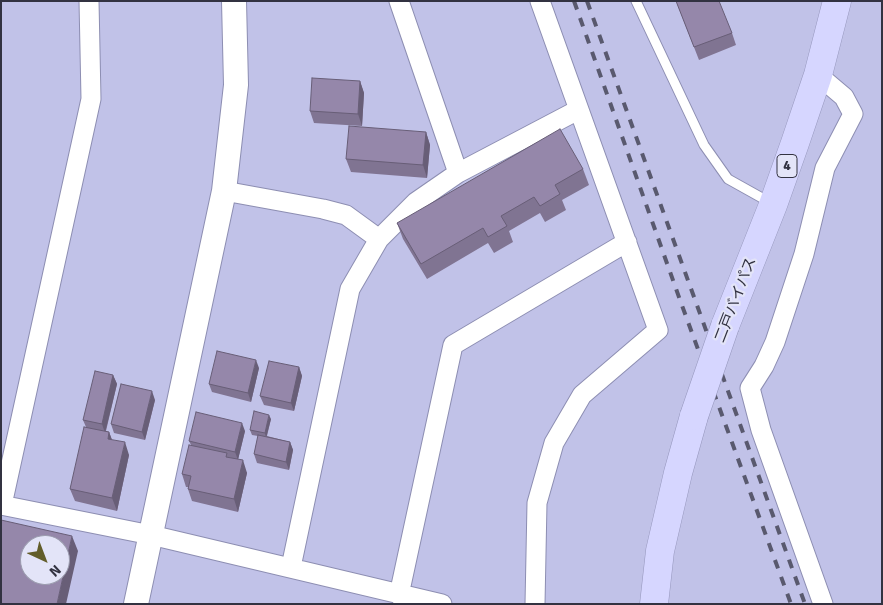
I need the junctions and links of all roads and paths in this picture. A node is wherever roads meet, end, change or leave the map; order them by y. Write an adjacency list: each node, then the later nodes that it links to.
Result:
1 (89, 1): 14 (street)
2 (234, 1): 10 (street)
3 (399, 1): 9 (street)
4 (540, 1): 8 (street)
5 (636, 1): 11 (lane)
6 (837, 1): 7 (highway, 二戸バイパス / 4)
7 (818, 75): 11 (highway, 二戸バイパス / 4); 22 (street)
8 (578, 110): 9 (street); 13 (street)
9 (458, 173): 12 (street)
10 (224, 191): 12 (street); 15 (street)
11 (773, 205): 21 (highway, 二戸バイパス / 4, bridge)
12 (379, 239): 16 (street)
13 (627, 242): 17 (street); 20 (street)
14 (1, 505): 15 (street)
15 (151, 535): 16 (street); 18 (street)
16 (291, 567): 17 (street)
17 (399, 595): 19 (street)
18 (136, 604)
19 (442, 604)
20 (535, 604)
21 (654, 604)
22 (823, 604)

